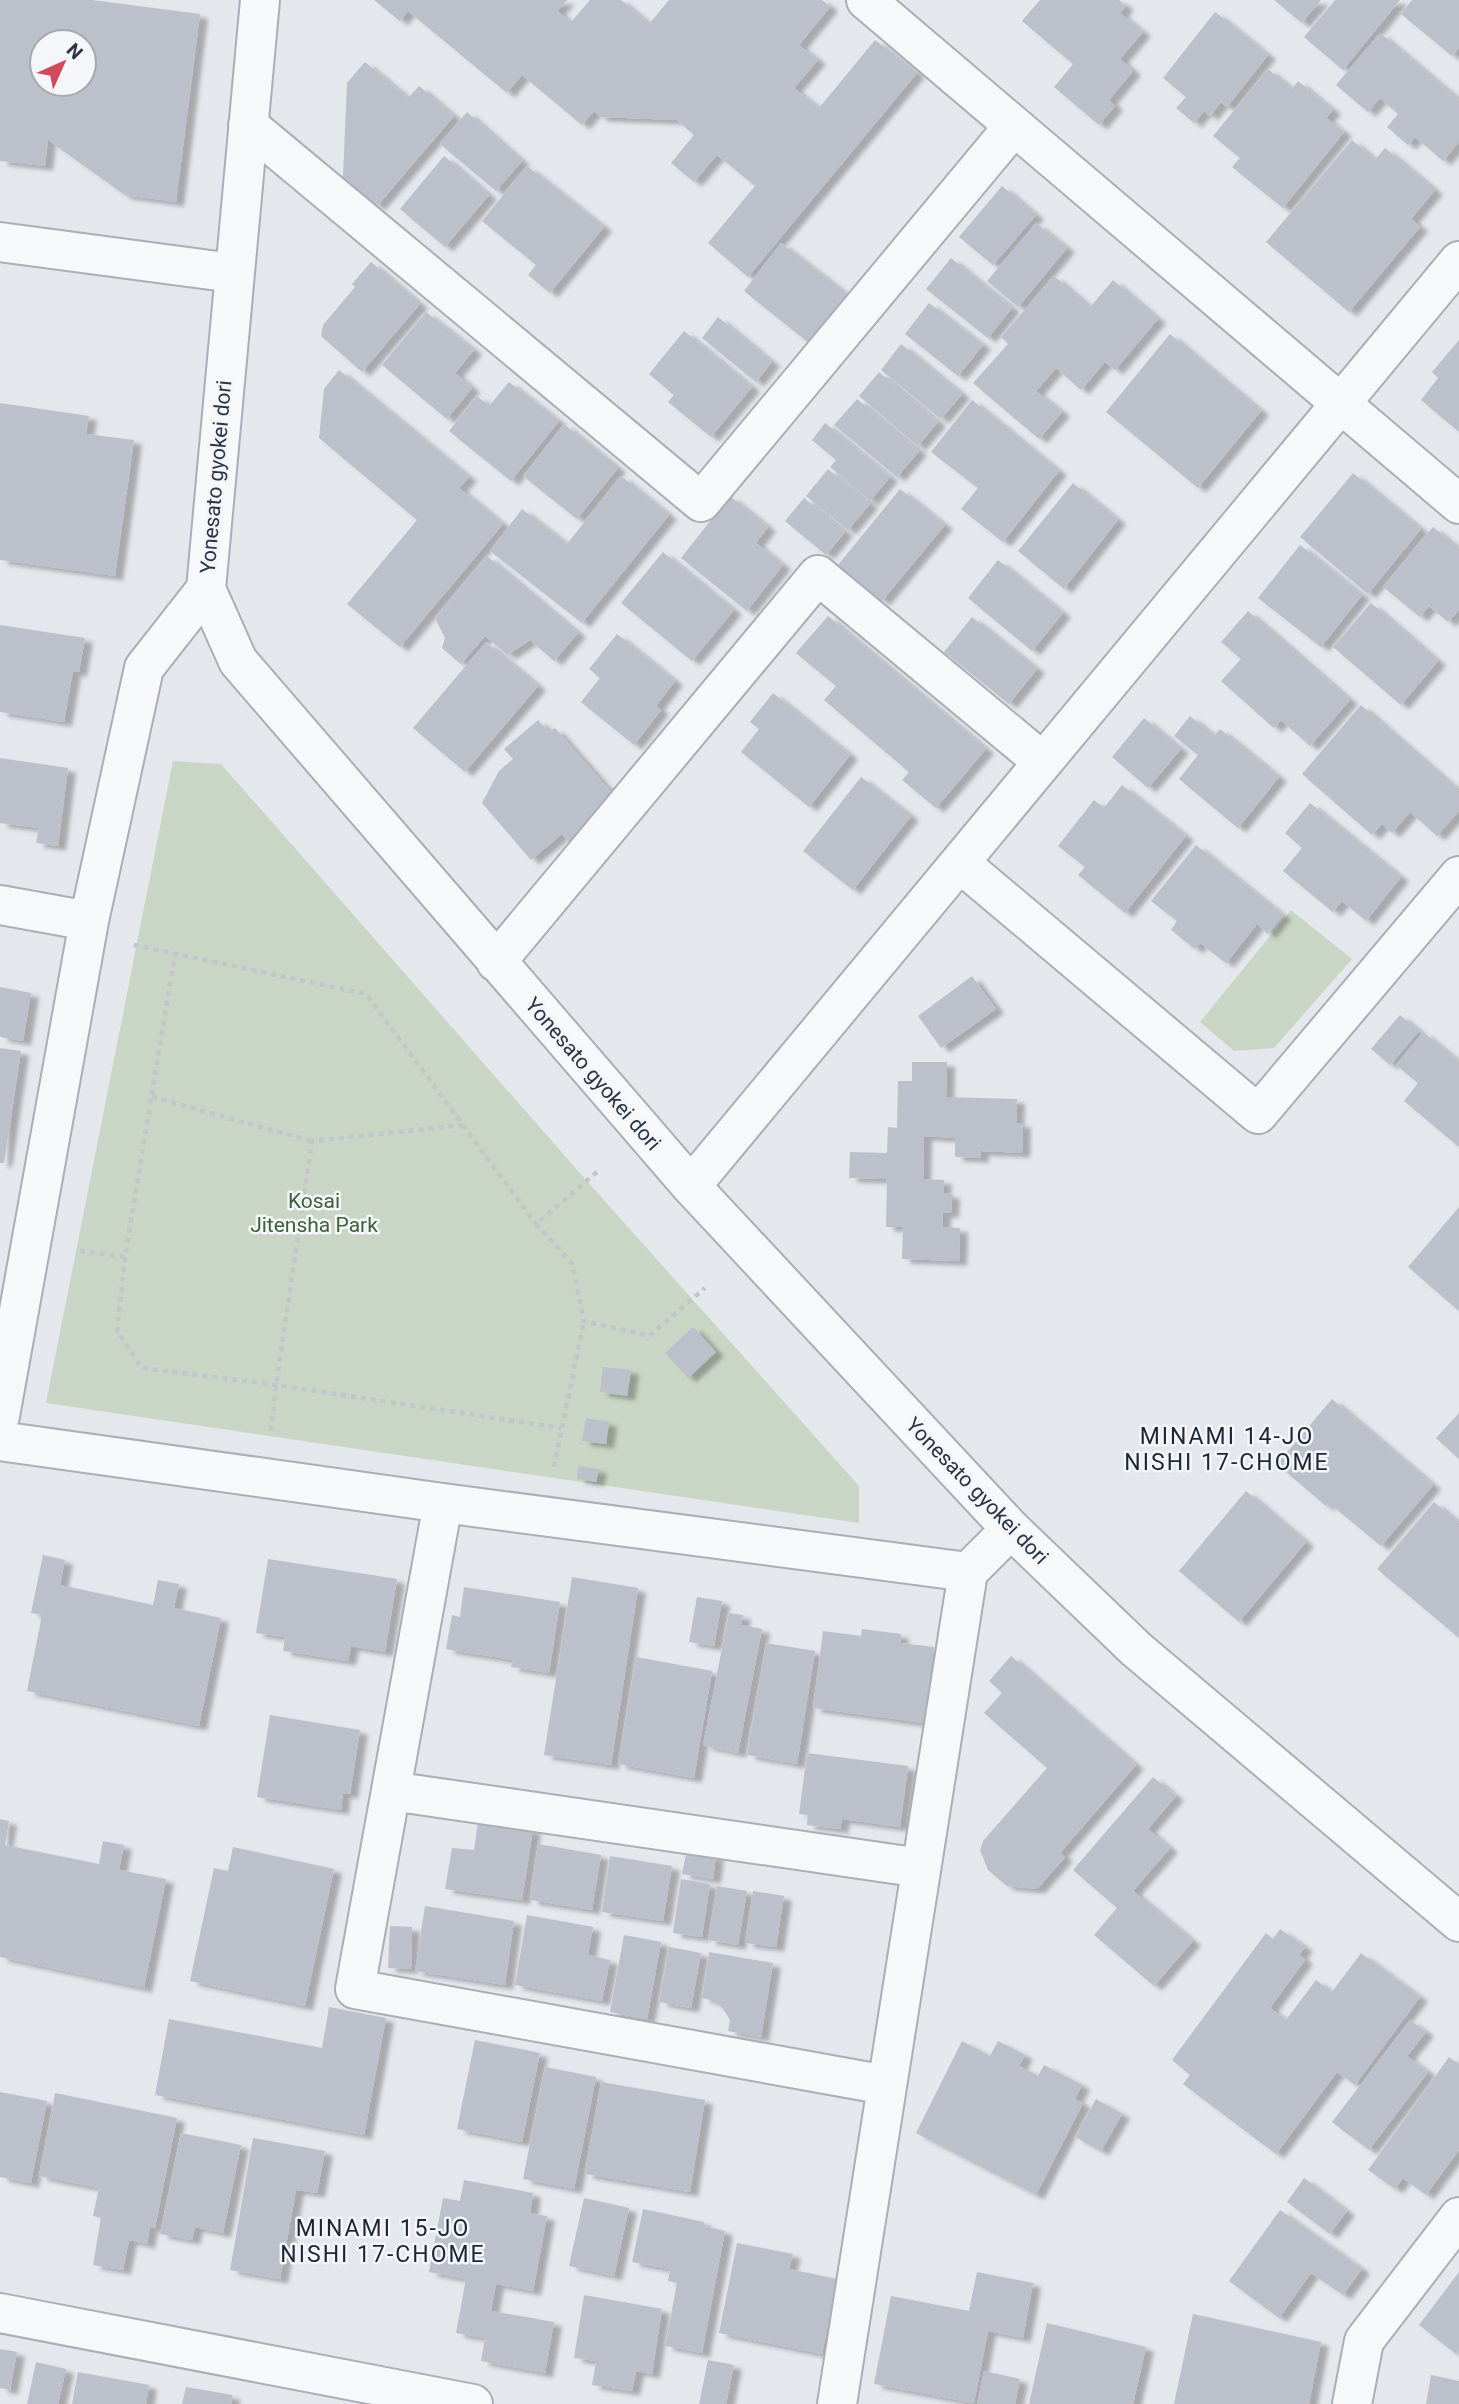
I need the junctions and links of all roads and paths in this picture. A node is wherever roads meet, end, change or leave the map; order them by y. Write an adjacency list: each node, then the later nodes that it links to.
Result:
1 (260, 0): 3 (street, Yonesato gyokei dori)
2 (866, 0): 4 (street)
3 (248, 125): 4 (street); 7 (street, Yonesato gyokei dori)
4 (1014, 126): 8 (street)
5 (0, 242): 7 (street)
6 (1459, 261): 8 (street)
7 (233, 273): 10 (street, Yonesato gyokei dori)
8 (1340, 405): 9 (street); 11 (street)
9 (1459, 503)
10 (206, 589): 15 (street); 18 (street, Yonesato gyokei dori)
11 (1043, 762): 12 (street); 18 (street)
12 (960, 863): 13 (street); 23 (street)
13 (1459, 876)
14 (0, 905): 15 (street)
15 (89, 921): 30 (street)
16 (131, 944): 17 (path)
17 (175, 954): 19 (path); 20 (path)
18 (496, 962): 23 (street, Yonesato gyokei dori)
19 (152, 1097): 21 (path); 26 (path)
20 (463, 1125): 21 (path); 24 (path)
21 (312, 1141): 29 (path)
22 (597, 1171): 24 (path)
23 (691, 1186): 36 (street, Yonesato gyokei dori)
24 (536, 1224): 28 (path)
25 (75, 1250): 26 (path)
26 (125, 1257): 29 (path)
27 (705, 1288): 28 (path)
28 (584, 1321): 31 (path)
29 (276, 1385): 31 (path); 32 (path)
30 (0, 1416)
31 (561, 1428): 34 (path)
32 (271, 1436)
33 (0, 1441): 35 (street)
34 (552, 1477)
35 (443, 1503): 37 (street); 38 (street)
36 (1011, 1529): 37 (street); 40 (street, Yonesato gyokei dori)
37 (968, 1572): 39 (street)
38 (391, 1791): 39 (street); 41 (street)
39 (921, 1868): 41 (street)
40 (1459, 1922)
41 (886, 2085): 45 (street)
42 (1459, 2217): 46 (street)
43 (0, 2313): 44 (street)
44 (473, 2404)
45 (837, 2404)
46 (1352, 2404)

